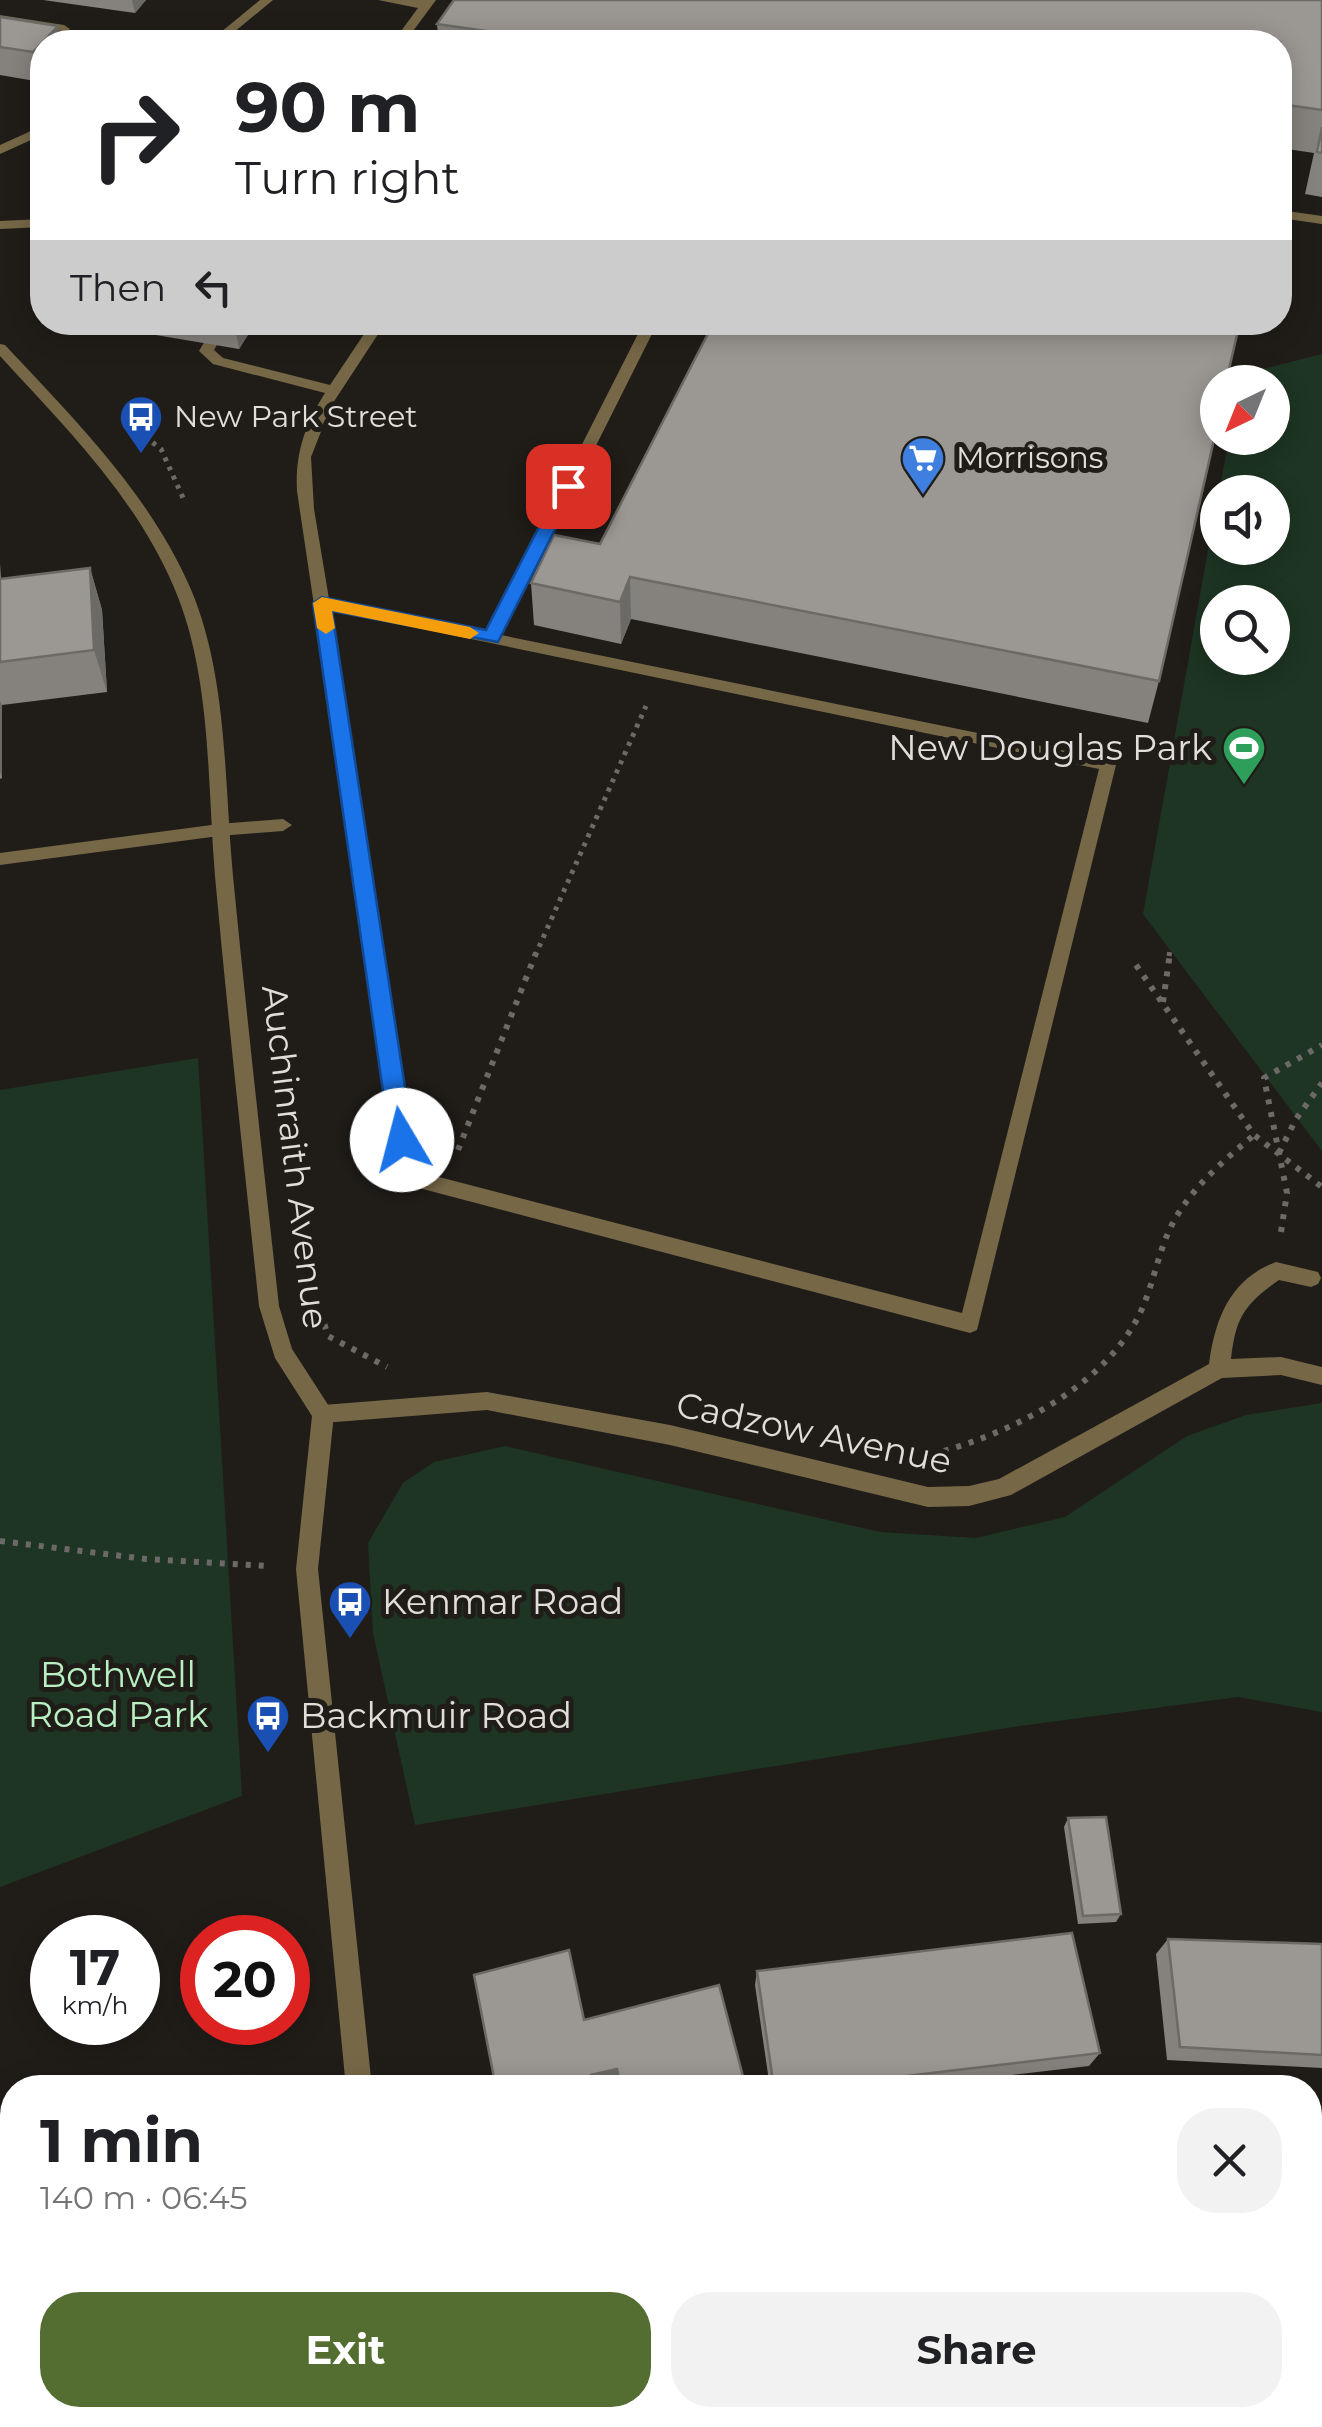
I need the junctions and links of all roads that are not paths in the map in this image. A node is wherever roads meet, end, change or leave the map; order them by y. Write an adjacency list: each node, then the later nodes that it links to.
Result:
1 (266, 0): 6 (street)
2 (384, 0): 3 (street)
3 (428, 3): 7 (street)
4 (0, 19): 5 (street)
5 (64, 29)
6 (230, 30)
7 (408, 30)
8 (30, 136): 9 (street)
9 (0, 150)
10 (1292, 216): 11 (street)
11 (1322, 220)
12 (30, 224): 13 (street)
13 (0, 225)
14 (216, 335): 18 (street)
15 (371, 335): 18 (street)
16 (644, 335): 20 (street)
17 (0, 348): 22 (street, Auchinraith Avenue)
18 (336, 391): 19 (street)
19 (322, 603): 20 (street); 20 (street)
20 (492, 638)
21 (282, 825): 22 (street)
22 (219, 830): 23 (street); 27 (street, Auchinraith Avenue)
23 (0, 860)
24 (1311, 1278): 25 (street)
25 (1218, 1369): 26 (street, Cadzow Avenue); 27 (street, Cadzow Avenue)
26 (1322, 1376)
27 (324, 1414): 28 (street)
28 (358, 2075)

